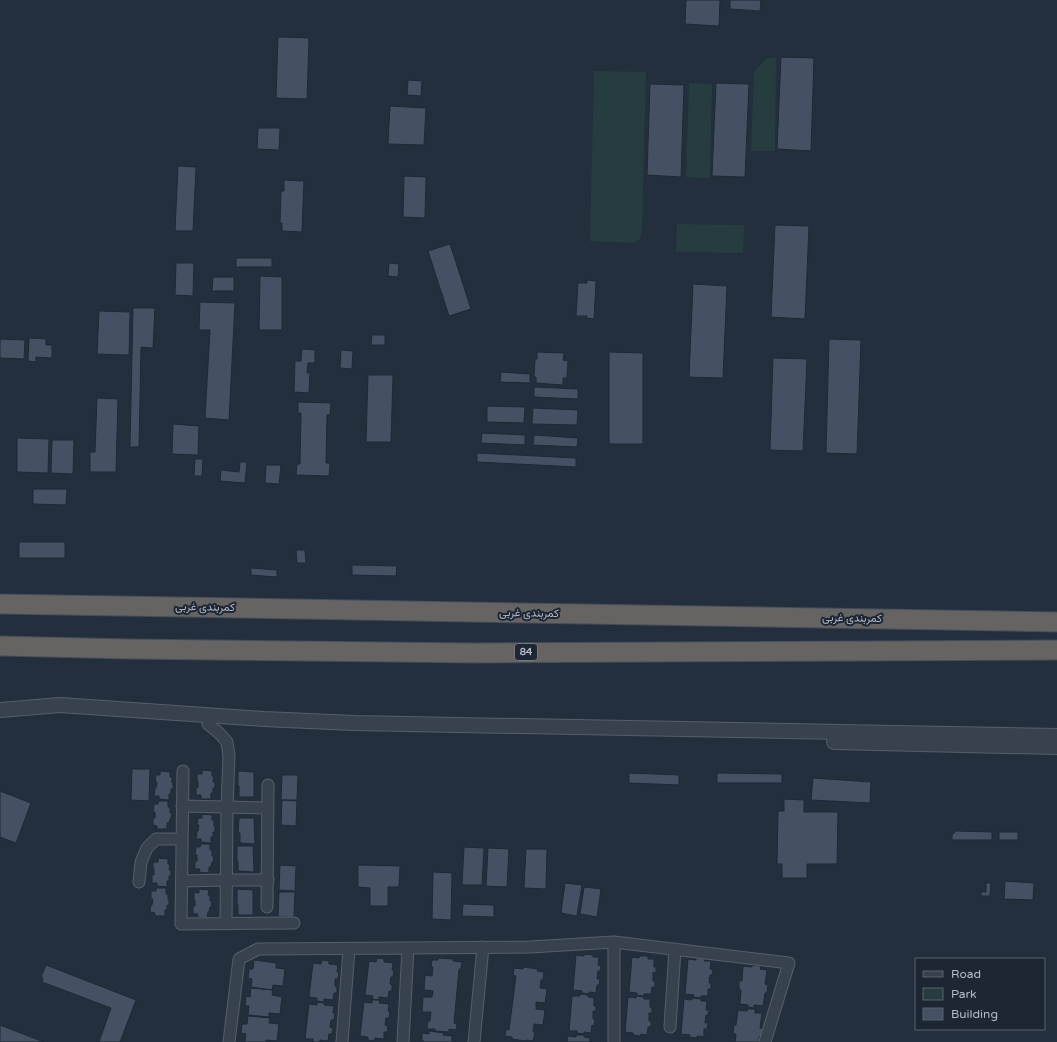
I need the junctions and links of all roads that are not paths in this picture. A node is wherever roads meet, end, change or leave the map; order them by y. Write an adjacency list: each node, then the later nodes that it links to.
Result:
1 (0, 604): 2 (highway, کمربندی غربی)
2 (1054, 622)
3 (0, 646): 4 (highway, 84)
4 (1054, 650)
5 (19, 709): 6 (street); 7 (street); 8 (street)
6 (0, 710)
7 (208, 724): 9 (street); 13 (street)
8 (1057, 736)
9 (1057, 747)
10 (183, 771): 12 (street)
11 (268, 785): 14 (street)
12 (182, 806): 13 (street); 15 (street)
13 (227, 807): 14 (street); 16 (street)
14 (268, 808): 17 (street)
15 (182, 839): 18 (street); 19 (street)
16 (226, 880): 17 (street); 18 (street); 22 (street)
17 (268, 880): 20 (street)
18 (182, 881): 22 (street)
19 (139, 882)
20 (267, 907)
21 (294, 923): 22 (street)
22 (226, 924)
23 (614, 942): 24 (street); 27 (street); 29 (street)
24 (483, 947): 26 (street); 33 (street)
25 (349, 948): 26 (street); 30 (street); 31 (street)
26 (408, 948): 32 (street)
27 (675, 949): 28 (street); 34 (street)
28 (670, 1027)
29 (614, 1041)
30 (229, 1042)
31 (342, 1042)
32 (403, 1042)
33 (474, 1042)
34 (765, 1042)

